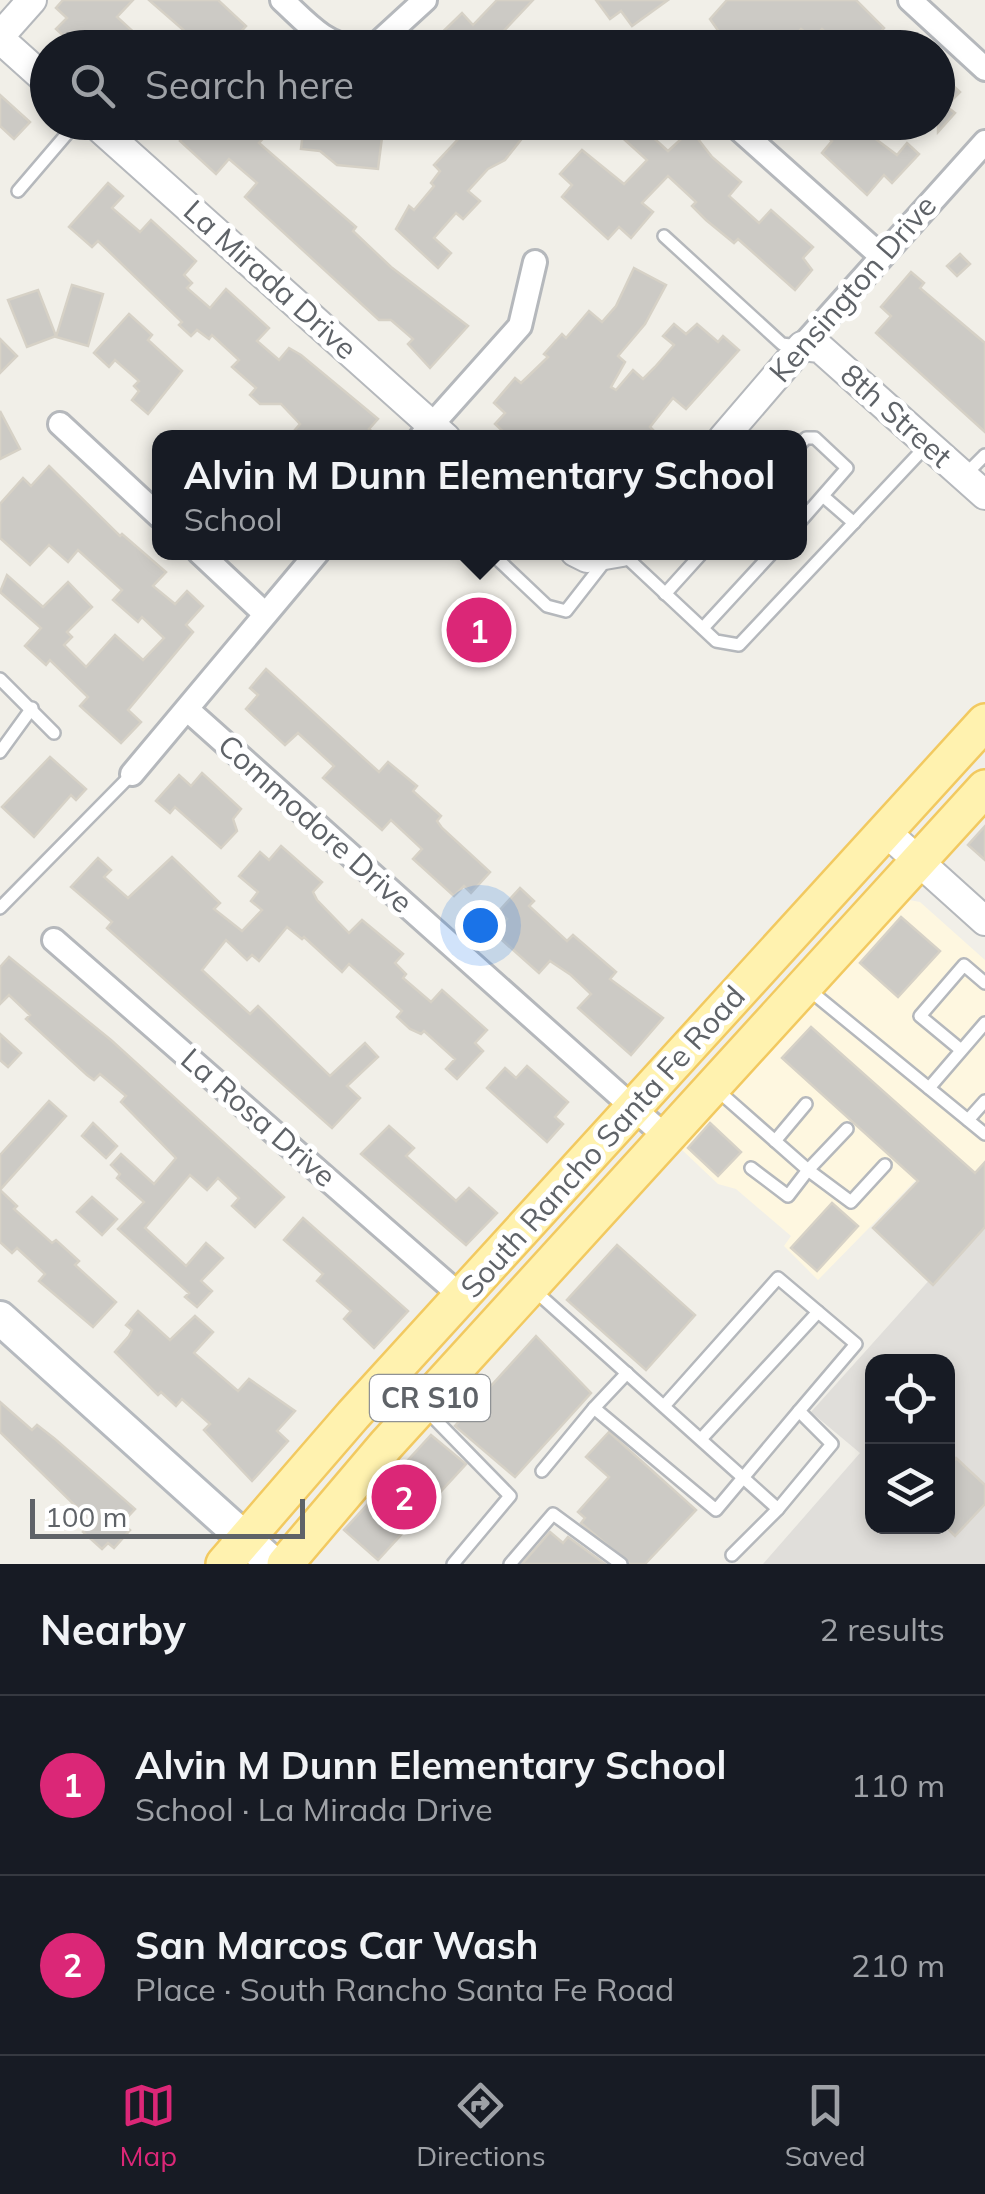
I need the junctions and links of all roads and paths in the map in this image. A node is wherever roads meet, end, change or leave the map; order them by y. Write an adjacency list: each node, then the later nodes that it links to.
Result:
1 (32, 0): 8 (street)
2 (282, 0): 5 (street)
3 (425, 0): 6 (street)
4 (910, 0): 7 (street)
5 (314, 30)
6 (393, 30)
7 (943, 30)
8 (0, 38): 10 (street)
9 (955, 41): 11 (street)
10 (30, 66)
11 (985, 69)
12 (62, 140): 16 (lane)
13 (113, 140): 22 (street, La Mirada Drive)
14 (751, 140): 18 (street)
15 (985, 142): 18 (street, Kensington Drive)
16 (18, 191)
17 (664, 236): 20 (lane)
18 (881, 256): 20 (street, Kensington Drive)
19 (535, 262): 23 (street)
20 (802, 346): 24 (street, Kensington Drive); 26 (street, 8th Street)
21 (60, 424): 30 (street)
22 (430, 430)
23 (435, 430)
24 (729, 430)
25 (807, 438): 29 (lane)
26 (928, 444): 28 (street, 8th Street); 32 (lane)
27 (985, 455): 28 (lane)
28 (974, 486)
29 (824, 496): 31 (lane); 32 (lane)
30 (152, 509)
31 (807, 515)
32 (854, 524): 42 (lane)
33 (207, 560): 41 (street)
34 (311, 560): 41 (street)
35 (499, 560): 36 (lane)
36 (612, 560)
37 (624, 560): 40 (lane)
38 (695, 560): 40 (lane)
39 (765, 560): 42 (lane)
40 (666, 594): 42 (lane)
41 (264, 613): 45 (street)
42 (703, 628)
43 (0, 679): 44 (lane)
44 (32, 708): 47 (lane); 48 (lane)
45 (188, 711): 49 (street); 64 (street, Commodore Drive)
46 (985, 722): 51 (main road, South Rancho Santa Fe Road / CR S10)
47 (54, 732)
48 (0, 752)
49 (132, 774): 53 (lane)
50 (985, 788): 52 (main road, South Rancho Santa Fe Road / CR S10)
51 (885, 831): 52 (street); 64 (main road, South Rancho Santa Fe Road / CR S10)
52 (918, 861): 54 (street); 57 (main road, South Rancho Santa Fe Road / CR S10)
53 (0, 908)
54 (985, 921)
55 (54, 940): 74 (street, La Rosa Drive)
56 (985, 983): 59 (lane)
57 (804, 986): 60 (main road, South Rancho Santa Fe Road / CR S10); 61 (lane)
58 (985, 1022): 59 (lane)
59 (961, 1050): 61 (lane)
60 (713, 1086): 68 (main road, South Rancho Santa Fe Road / CR S10); 69 (lane)
61 (929, 1088): 65 (lane)
62 (985, 1101): 65 (lane)
63 (806, 1104): 69 (lane)
64 (633, 1107): 68 (street, Commodore Drive); 74 (main road, South Rancho Santa Fe Road / CR S10)
65 (968, 1120): 67 (lane)
66 (847, 1129): 72 (lane)
67 (985, 1134)
68 (666, 1137): 73 (main road, South Rancho Santa Fe Road / CR S10)
69 (775, 1141): 72 (lane)
70 (885, 1165): 72 (lane)
71 (751, 1168): 72 (lane)
72 (808, 1170)
73 (530, 1287): 77 (lane); 78 (main road, South Rancho Santa Fe Road / CR S10)
74 (462, 1296): 86 (main road, South Rancho Santa Fe Road / CR S10)
75 (818, 1312): 79 (lane); 81 (lane); 82 (lane)
76 (0, 1318): 86 (main road)
77 (626, 1373): 79 (lane); 80 (lane)
78 (422, 1406): 89 (main road, South Rancho Santa Fe Road / CR S10); 90 (lane)
79 (664, 1406): 82 (lane)
80 (594, 1408): 83 (lane); 84 (lane)
81 (799, 1410): 84 (lane); 85 (lane)
82 (701, 1440): 84 (lane)
83 (542, 1471)
84 (744, 1477): 85 (lane)
85 (778, 1509): 87 (lane)
86 (235, 1552): 88 (main road)
87 (732, 1554)
88 (273, 1564)
89 (285, 1564)
90 (453, 1564)
91 (510, 1564): 92 (lane)
92 (622, 1564)

